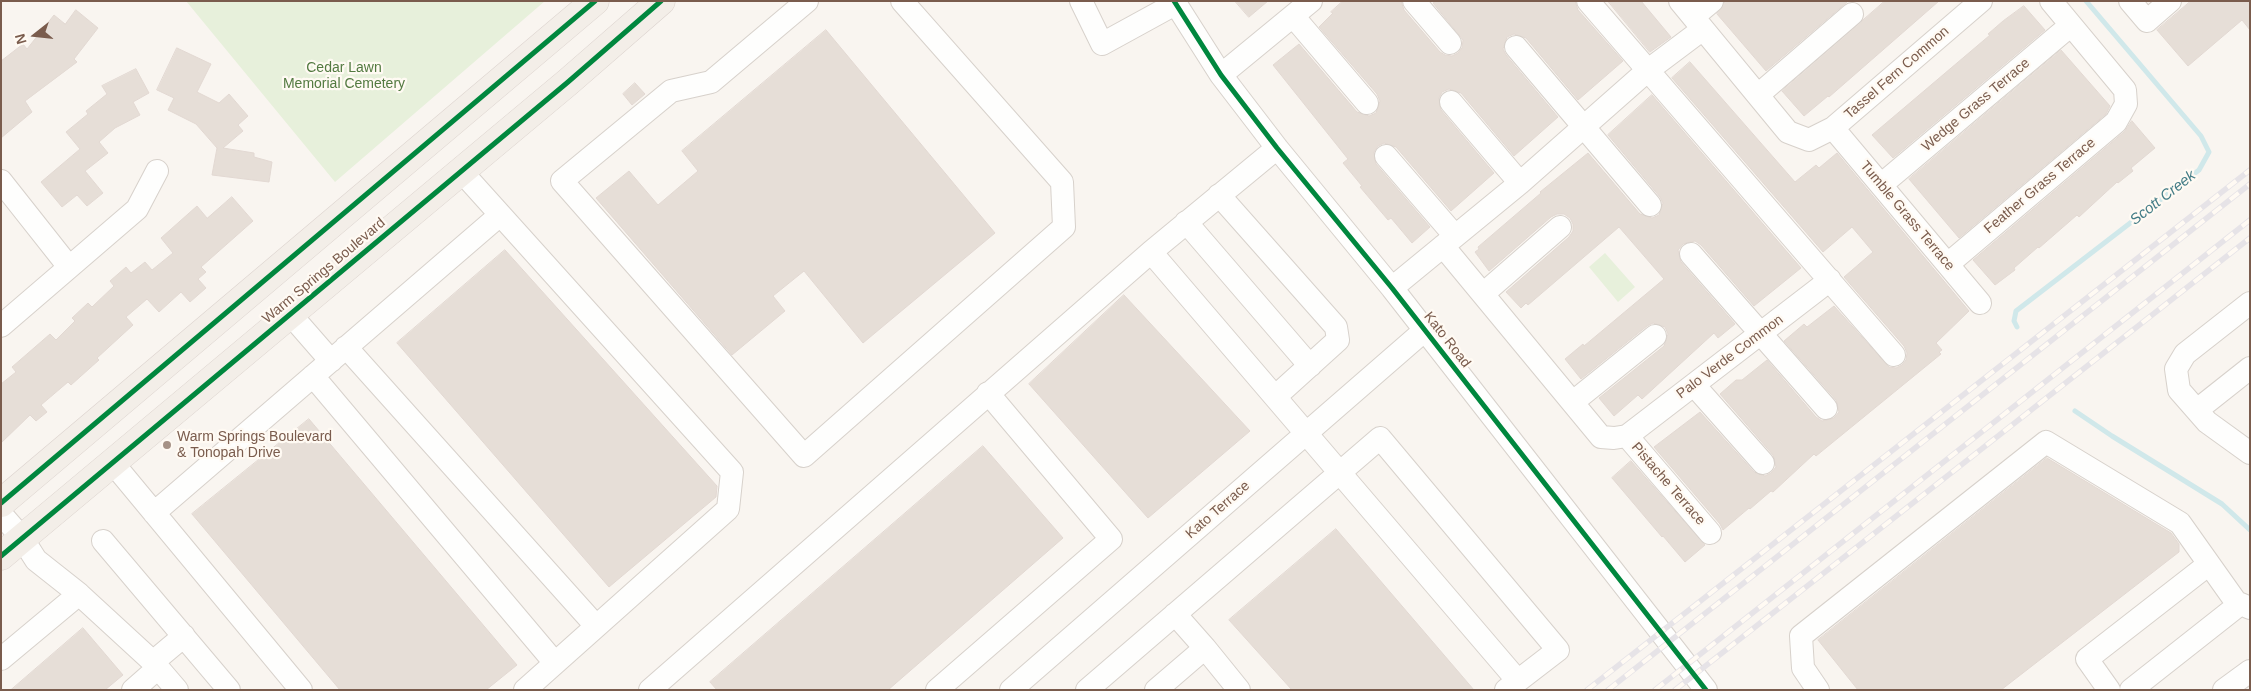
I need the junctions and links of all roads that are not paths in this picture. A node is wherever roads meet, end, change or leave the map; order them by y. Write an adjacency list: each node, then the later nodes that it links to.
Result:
1 (595, 1): 72 (main road)
2 (661, 1): 31 (main road, Warm Springs Boulevard)
3 (807, 1): 4 (street)
4 (902, 1)
5 (1080, 1): 14 (street)
6 (1311, 1): 16 (street)
7 (1414, 1): 19 (street)
8 (1588, 1): 21 (street)
9 (1712, 1): 17 (street)
10 (1981, 1): 27 (street, Tassel Fern Common)
11 (2051, 1): 18 (street)
12 (2130, 1): 13 (street)
13 (2170, 1)
14 (1174, 2): 22 (street, Kato Road)
15 (1852, 14): 23 (street)
16 (1293, 16): 22 (street); 25 (street)
17 (1692, 16): 21 (street); 23 (street)
18 (2071, 25): 34 (street, Wedge Grass Terrace); 43 (street, Feather Grass Terrace)
19 (1450, 43)
20 (1516, 47): 26 (street)
21 (1647, 71): 26 (street); 45 (street)
22 (1221, 75): 28 (street, Kato Road)
23 (1758, 95): 27 (street, Tassel Fern Common)
24 (1451, 102): 33 (street)
25 (1366, 103)
26 (1584, 128): 33 (street); 36 (street)
27 (1833, 128): 34 (street, Tumble Grass Terrace)
28 (1277, 148): 35 (street); 46 (street, Kato Road)
29 (1386, 156): 40 (street)
30 (157, 171): 44 (street)
31 (461, 171): 37 (street); 50 (main road, Warm Springs Boulevard)
32 (1, 181): 44 (street)
33 (1520, 183): 40 (street)
34 (1881, 184): 43 (street, Tumble Grass Terrace)
35 (1219, 195): 38 (street); 57 (street)
36 (1650, 205)
37 (500, 215): 55 (street); 83 (street)
38 (1186, 222): 41 (street); 57 (street)
39 (1560, 227): 47 (street)
40 (1449, 241): 46 (street); 47 (street)
41 (1150, 252): 61 (street); 62 (street)
42 (1691, 254): 53 (street)
43 (1948, 264): 48 (street, Tumble Grass Terrace)
44 (69, 267): 51 (street)
45 (1830, 280): 53 (street, Palo Verde Common); 56 (street)
46 (1392, 288): 52 (street, Kato Road)
47 (1483, 294): 63 (street)
48 (1980, 303)
49 (2250, 303): 65 (street)
50 (290, 314): 55 (street); 69 (main road, Warm Springs Boulevard)
51 (1, 326)
52 (1425, 330): 66 (street, Kato Terrace); 102 (street, Kato Road)
53 (1762, 333): 60 (street, Palo Verde Common); 64 (street)
54 (1655, 336): 63 (street)
55 (338, 354): 59 (street); 83 (street)
56 (1894, 355)
57 (1310, 366): 62 (street)
58 (2250, 368): 65 (street)
59 (313, 376): 73 (street); 87 (street)
60 (1694, 385): 67 (street, Palo Verde Common); 70 (street)
61 (988, 393): 91 (street); 92 (street)
62 (1275, 397): 66 (street)
63 (1574, 402): 67 (street)
64 (1826, 408)
65 (2197, 410): 68 (street)
66 (1306, 433): 71 (street); 98 (street, Kato Terrace)
67 (1627, 436): 75 (street, Pistache Terrace)
68 (2250, 454)
69 (112, 462): 73 (street); 76 (main road, Warm Springs Boulevard)
70 (1763, 463)
71 (1340, 473): 82 (street); 90 (street); 90 (street)
72 (1, 503)
73 (154, 513): 96 (street)
74 (1, 514): 76 (street)
75 (1710, 532)
76 (22, 538): 78 (main road, Warm Springs Boulevard); 80 (street)
77 (103, 541): 84 (street)
78 (1, 556)
79 (2209, 564): 81 (street); 103 (street); 104 (street)
80 (79, 594): 86 (street); 88 (street)
81 (2245, 606): 105 (street)
82 (1175, 614): 85 (street); 99 (street)
83 (596, 626): 87 (street)
84 (184, 636): 88 (street); 95 (street)
85 (1205, 648): 100 (street); 101 (street)
86 (1, 659)
87 (555, 663): 97 (street)
88 (156, 665): 93 (street); 94 (street)
89 (2250, 671): 106 (street)
90 (1512, 685)
91 (661, 686)
92 (949, 686)
93 (133, 690)
94 (177, 690)
95 (229, 690)
96 (301, 690)
97 (525, 690)
98 (1011, 690)
99 (1087, 690)
100 (1156, 690)
101 (1239, 690)
102 (1706, 690)
103 (1818, 690)
104 (2109, 690)
105 (2131, 690)
106 (2224, 690)

